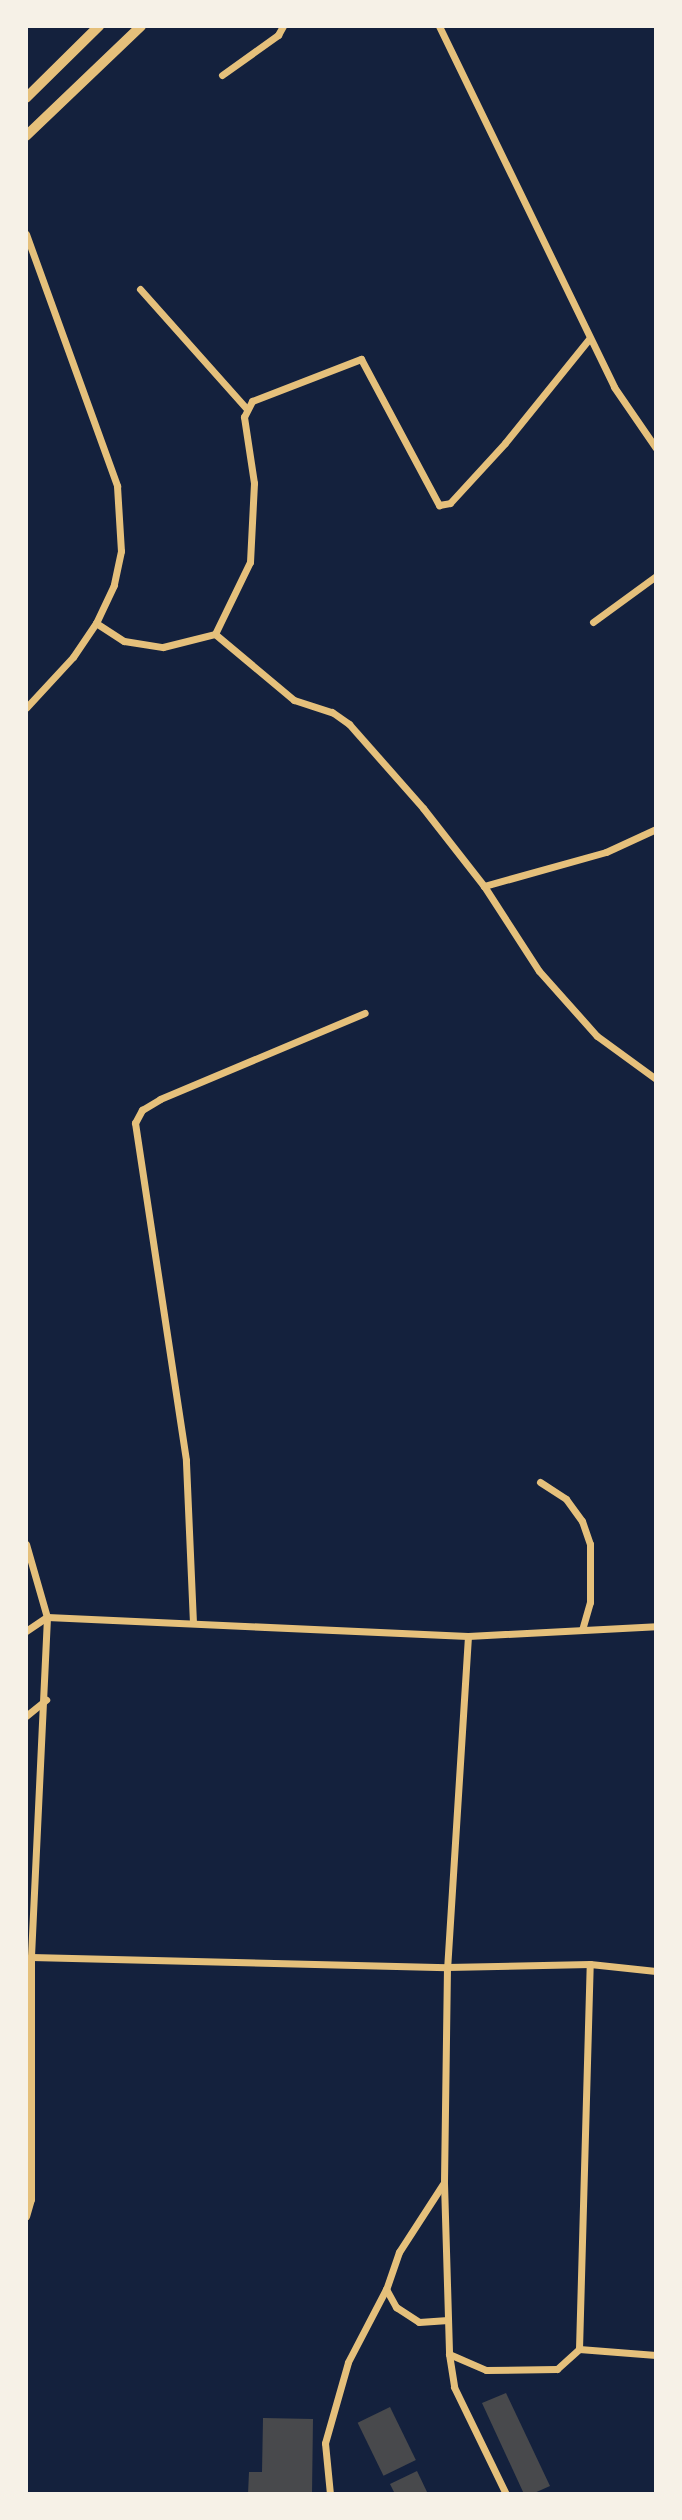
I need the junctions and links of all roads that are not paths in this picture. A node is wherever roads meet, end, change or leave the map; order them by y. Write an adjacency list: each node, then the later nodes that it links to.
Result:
1 (99, 26): 6 (main road)
2 (141, 26): 7 (main road)
3 (283, 26): 5 (street)
4 (439, 26): 10 (street)
5 (222, 75)
6 (26, 98)
7 (26, 136)
8 (26, 234): 15 (street)
9 (140, 289): 11 (street)
10 (589, 339): 11 (street); 12 (street)
11 (246, 408): 16 (street)
12 (656, 448)
13 (656, 576): 14 (street)
14 (593, 622)
15 (96, 623): 16 (street); 17 (street)
16 (215, 634): 19 (street)
17 (26, 708)
18 (656, 829): 19 (street)
19 (484, 886): 21 (street)
20 (365, 1013): 25 (street)
21 (656, 1079)
22 (540, 1482): 27 (street)
23 (26, 1544): 24 (street)
24 (47, 1617): 25 (street); 28 (street); 30 (street)
25 (193, 1623): 29 (street)
26 (656, 1626): 27 (street)
27 (582, 1630): 29 (street)
28 (26, 1631)
29 (468, 1636): 34 (street)
30 (46, 1700): 31 (street); 32 (street)
31 (26, 1716)
32 (31, 1957): 34 (street); 36 (street)
33 (590, 1964): 34 (street); 35 (street); 42 (street)
34 (447, 1967): 38 (street)
35 (656, 1971)
36 (29, 1997): 37 (street)
37 (29, 2173): 39 (street)
38 (444, 2183): 40 (street); 41 (street)
39 (26, 2216)
40 (386, 2289): 41 (street); 45 (street)
41 (448, 2320): 43 (street)
42 (579, 2349): 43 (street); 44 (street)
43 (450, 2354): 46 (street)
44 (656, 2355)
45 (330, 2494)
46 (506, 2494)

